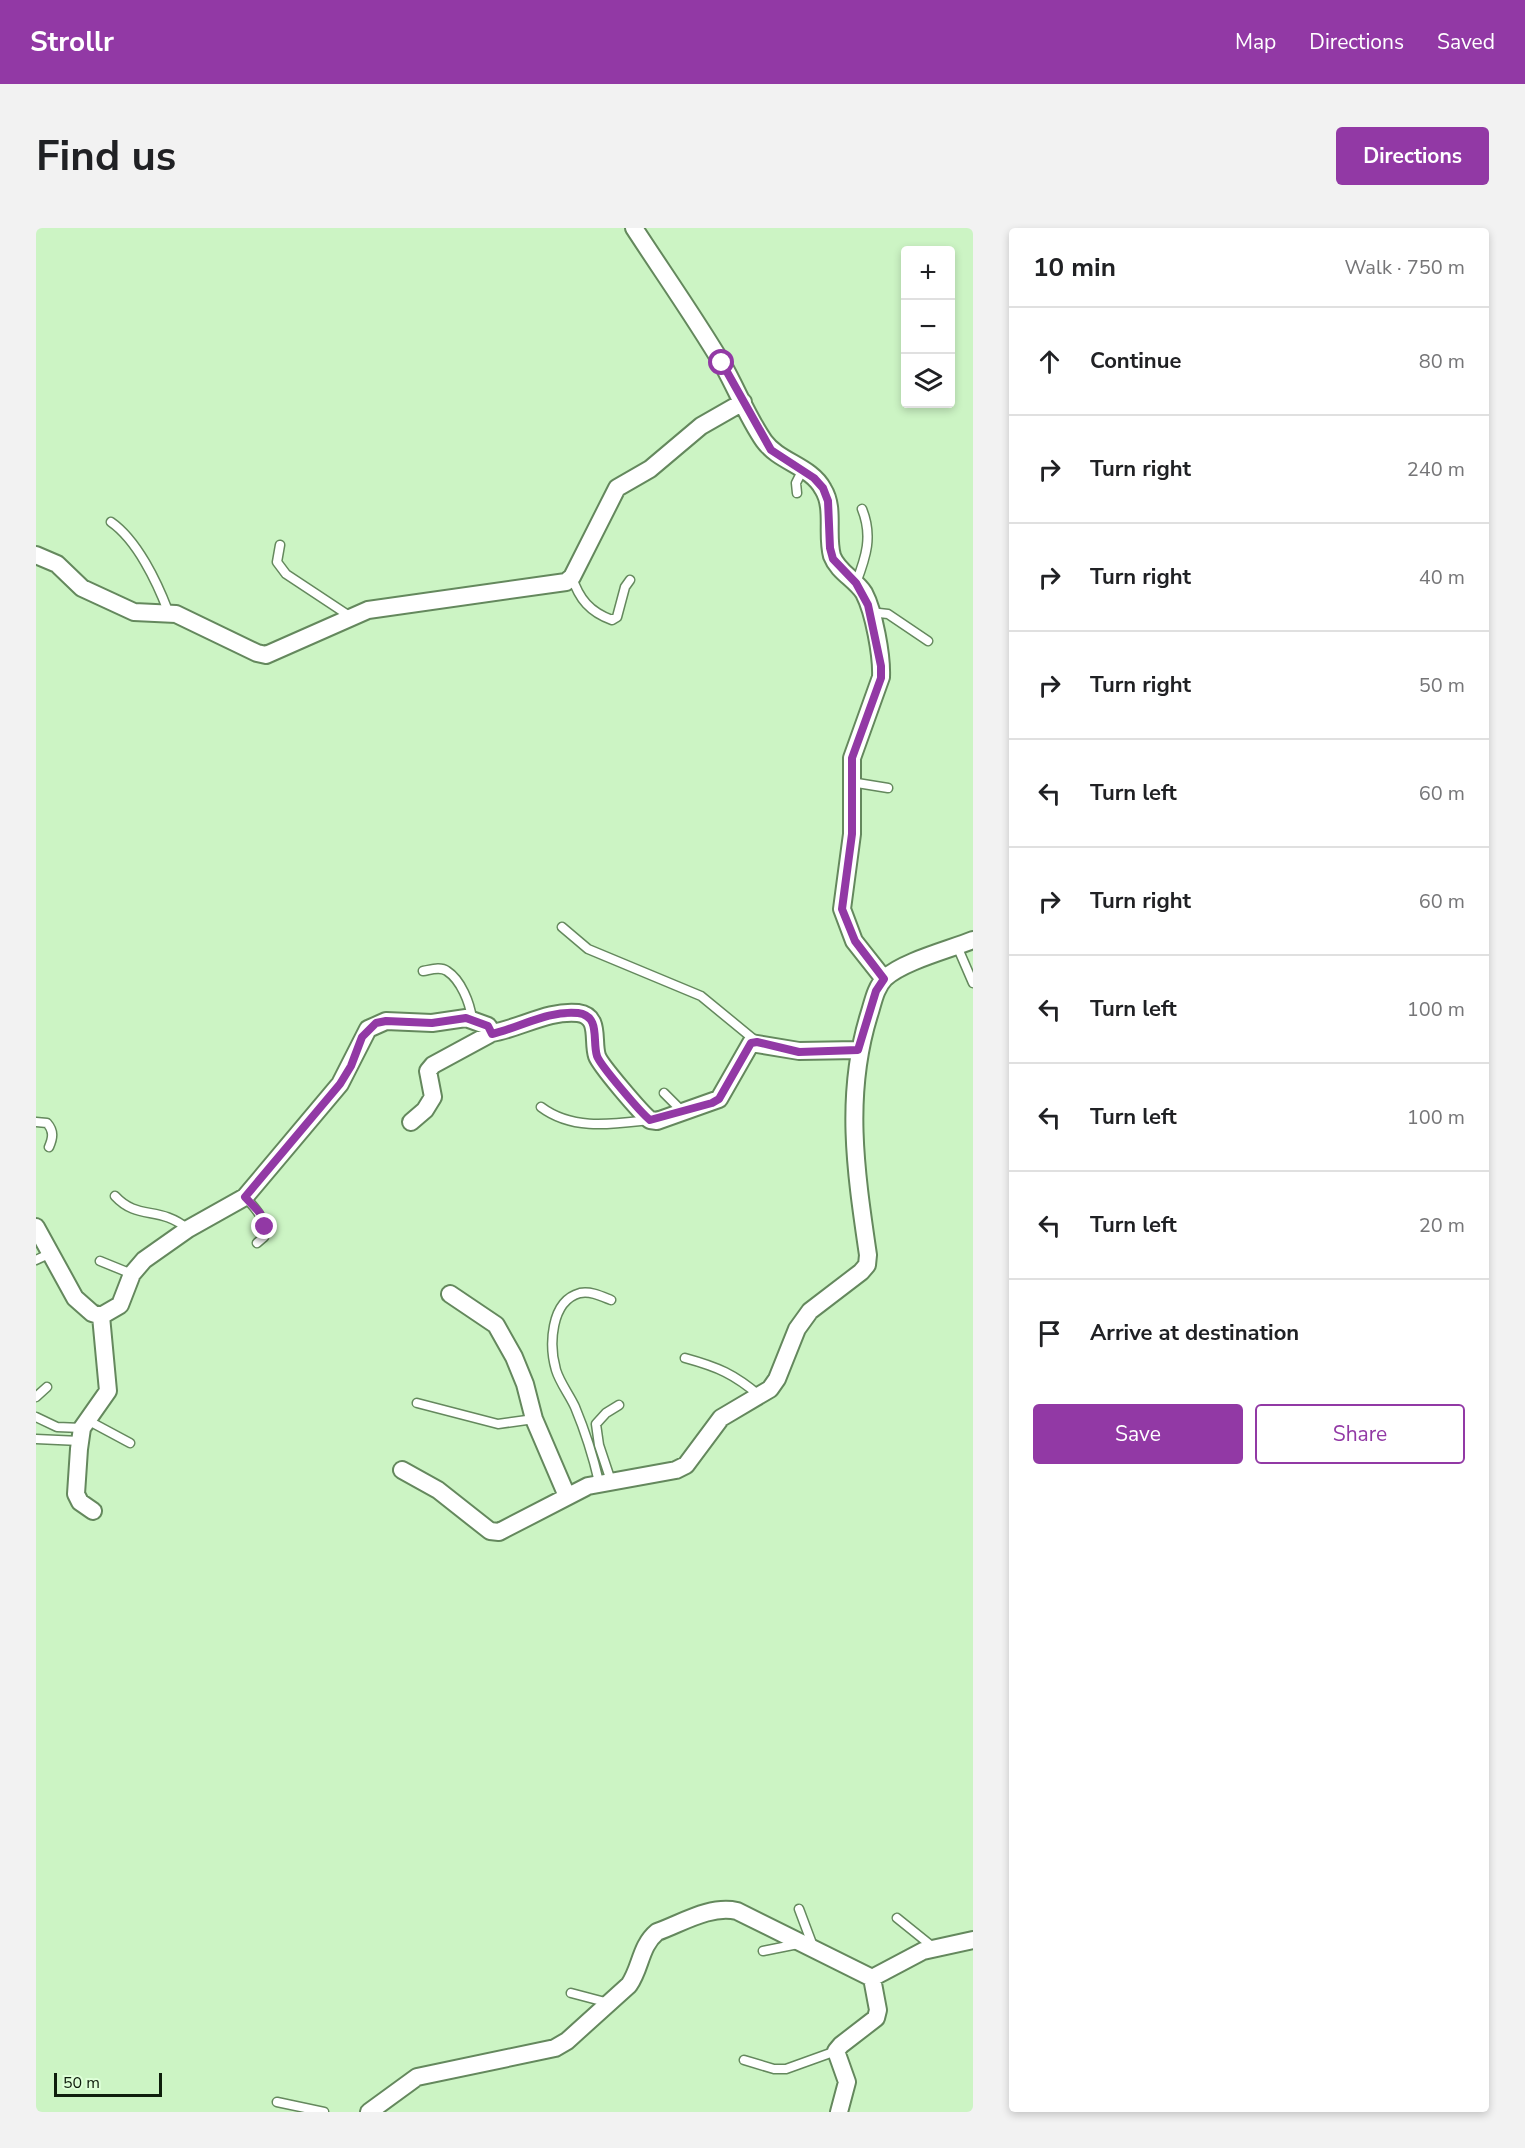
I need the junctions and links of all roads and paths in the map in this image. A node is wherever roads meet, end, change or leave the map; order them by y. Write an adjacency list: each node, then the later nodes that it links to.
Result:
1 (634, 228): 2 (street)
2 (743, 402): 3 (street); 9 (street)
3 (802, 471): 4 (lane); 11 (street)
4 (797, 493)
5 (862, 509): 11 (lane)
6 (111, 522): 12 (lane)
7 (280, 545): 14 (lane)
8 (36, 555): 12 (street)
9 (572, 577): 10 (lane); 14 (street)
10 (630, 580)
11 (856, 583): 13 (street)
12 (168, 611): 14 (street)
13 (870, 612): 15 (lane); 16 (street)
14 (351, 617)
15 (928, 641)
16 (851, 782): 17 (lane); 21 (street)
17 (888, 788)
18 (562, 927): 25 (lane)
19 (965, 943): 21 (street); 22 (lane)
20 (423, 971): 23 (lane)
21 (884, 979): 26 (street)
22 (973, 983)
23 (472, 1019): 24 (street); 35 (street)
24 (492, 1034): 30 (street); 32 (street)
25 (757, 1042): 26 (street); 29 (street)
26 (858, 1050): 47 (street)
27 (664, 1093): 29 (lane)
28 (542, 1107): 30 (lane)
29 (682, 1111): 30 (street)
30 (650, 1120)
31 (36, 1122): 33 (lane)
32 (411, 1122)
33 (49, 1147)
34 (115, 1196): 37 (lane)
35 (245, 1197): 37 (street); 38 (lane)
36 (36, 1227): 39 (street)
37 (188, 1229): 41 (street)
38 (256, 1243)
39 (43, 1256): 44 (street)
40 (100, 1261): 41 (lane)
41 (132, 1274): 44 (street)
42 (450, 1294): 52 (street)
43 (611, 1300): 57 (lane)
44 (101, 1316): 53 (street)
45 (685, 1358): 47 (lane)
46 (47, 1387): 48 (lane)
47 (760, 1396): 57 (street)
48 (36, 1397)
49 (417, 1403): 52 (lane)
50 (619, 1405): 57 (lane)
51 (36, 1417): 53 (lane)
52 (534, 1419): 58 (street)
53 (84, 1430): 54 (lane); 55 (lane); 59 (street)
54 (36, 1439)
55 (130, 1443)
56 (402, 1470): 58 (street)
57 (605, 1481): 58 (street)
58 (567, 1496)
59 (93, 1511)
60 (799, 1909): 63 (lane)
61 (897, 1918): 64 (lane)
62 (973, 1940): 64 (street)
63 (808, 1946): 65 (lane); 66 (street); 68 (street)
64 (933, 1947): 66 (street)
65 (763, 1951)
66 (872, 1978): 69 (street)
67 (571, 1993): 68 (lane)
68 (609, 2003): 73 (street)
69 (836, 2051): 70 (lane); 74 (street)
70 (744, 2060)
71 (277, 2102): 72 (lane)
72 (324, 2112)
73 (369, 2112)
74 (839, 2112)

